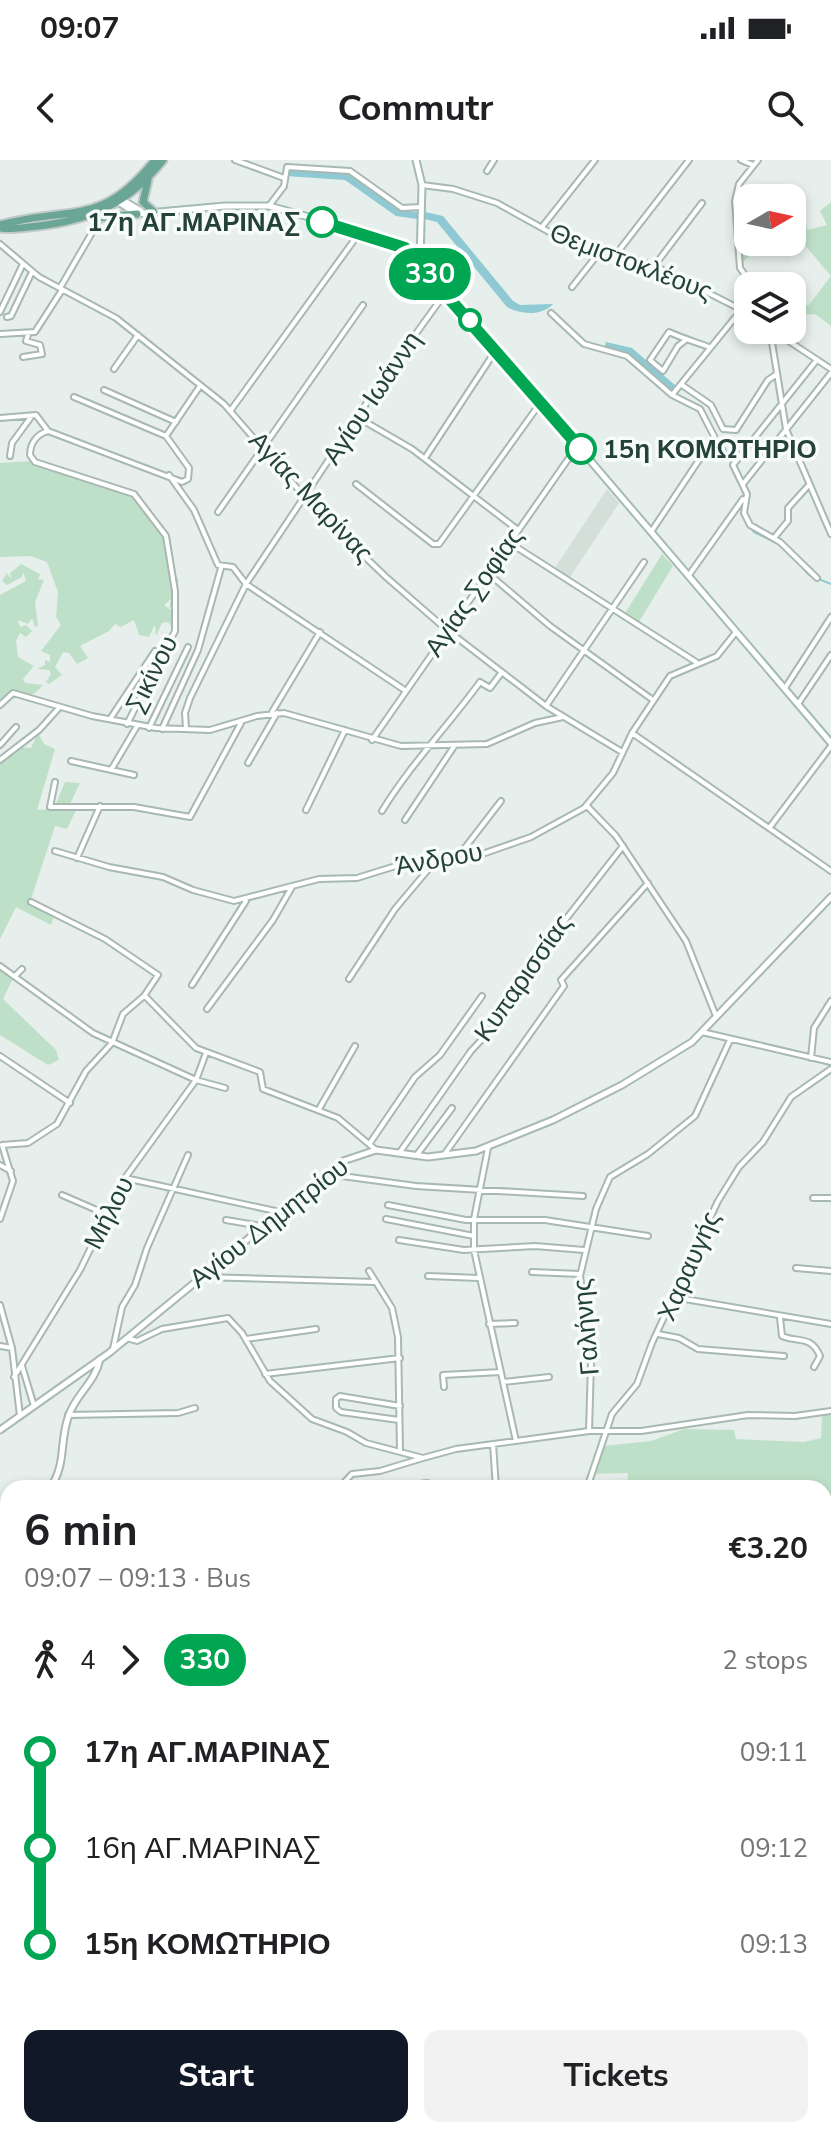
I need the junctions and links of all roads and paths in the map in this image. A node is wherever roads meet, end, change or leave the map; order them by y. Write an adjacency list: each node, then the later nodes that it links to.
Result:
1 (155, 160): 15 (main road)
2 (163, 160): 12 (main road)
3 (235, 160): 13 (street)
4 (416, 160): 14 (street)
5 (494, 160): 11 (street)
6 (595, 160): 23 (street)
7 (689, 160): 27 (street)
8 (741, 160): 10 (street)
9 (758, 160): 10 (street)
10 (753, 165): 32 (street)
11 (487, 171)
12 (151, 175): 15 (main road); 19 (main road)
13 (284, 178): 17 (street); 18 (street)
14 (422, 185): 18 (street); 23 (street, Θεμιστοκλέους)
15 (118, 200): 19 (street); 21 (main road); 22 (main road)
16 (702, 203): 30 (street)
17 (269, 206): 19 (street); 24 (street)
18 (421, 207): 28 (street)
19 (145, 213): 20 (main road)
20 (101, 217): 21 (main road); 34 (street)
21 (82, 220): 22 (main road)
22 (0, 227)
23 (542, 227): 26 (street, Θεμιστοκλέους)
24 (360, 232): 28 (street); 62 (street)
25 (0, 244): 29 (street, Αγίας Μαρίνας)
26 (602, 249): 27 (street, Θεμιστοκλέους); 33 (street)
27 (617, 253): 30 (street, Θεμιστοκλέους)
28 (420, 263): 35 (street)
29 (23, 264): 31 (street, Αγίας Μαρίνας); 38 (street)
30 (655, 266): 37 (street, Θεμιστοκλέους)
31 (32, 272): 34 (street, Αγίας Μαρίνας); 40 (street)
32 (743, 272)
33 (572, 287)
34 (61, 289): 43 (street); 44 (street, Αγίας Μαρίνας)
35 (446, 292): 49 (street); 64 (street, Αγίου Ιωάννη)
36 (363, 305): 71 (street)
37 (734, 305)
38 (0, 312)
39 (551, 313): 58 (street)
40 (7, 317)
41 (734, 318): 48 (street)
42 (0, 334): 43 (street)
43 (30, 334): 50 (street)
44 (138, 335): 52 (street); 55 (street, Αγίας Μαρίνας)
45 (687, 339): 45 (street); 48 (street)
46 (773, 344): 54 (street)
47 (791, 344): 51 (street)
48 (709, 347): 56 (street)
49 (496, 350): 60 (street); 73 (street)
50 (23, 357)
51 (816, 361): 53 (street); 61 (street)
52 (114, 369)
53 (831, 371): 67 (street)
54 (777, 374): 56 (street); 61 (street)
55 (200, 386): 62 (street, Αγίας Μαρίνας); 66 (street)
56 (680, 387): 58 (street)
57 (104, 390): 66 (street)
58 (673, 394): 83 (street)
59 (74, 397): 69 (street)
60 (541, 402): 70 (street); 78 (street)
61 (782, 403): 67 (street); 76 (street)
62 (231, 410): 71 (street, Αγίας Μαρίνας)
63 (32, 415): 65 (street); 68 (street); 72 (street)
64 (357, 417): 73 (street); 79 (street, Αγίου Ιωάννη)
65 (0, 418)
66 (176, 422): 69 (street)
67 (786, 429): 76 (street); 77 (street)
68 (48, 431): 74 (street); 115 (street, Σικίνου)
69 (166, 436): 74 (street)
70 (578, 445): 82 (street, Αγίας Σοφίας); 83 (street)
71 (263, 447): 79 (street, Αγίας Μαρίνας); 81 (street)
72 (10, 456)
73 (424, 458): 78 (street)
74 (169, 475): 88 (street)
75 (356, 484): 78 (street)
76 (742, 484): 85 (street)
77 (808, 486): 84 (street); 85 (street)
78 (473, 496): 82 (street)
79 (304, 497): 92 (street, Αγίου Ιωάννη); 95 (street, Αγίας Μαρίνας)
80 (743, 499): 90 (street)
81 (218, 512)
82 (518, 530): 86 (street, Αγίας Σοφίας)
83 (651, 532): 90 (street)
84 (831, 534)
85 (774, 539): 91 (street)
86 (510, 543): 89 (street, Αγίας Σοφίας); 93 (street)
87 (644, 562): 93 (street)
88 (221, 568): 92 (street); 120 (street)
89 (489, 574): 95 (street, Αγίας Σοφίας); 100 (street)
90 (689, 576): 97 (street)
91 (817, 578)
92 (246, 584): 96 (street); 119 (street, Αγίου Ιωάννη)
93 (614, 609): 100 (street); 102 (street)
94 (831, 617): 104 (street)
95 (447, 630): 103 (street, Αγίας Μαρίνας); 105 (street, Αγίας Σοφίας)
96 (320, 632): 105 (street); 111 (street)
97 (736, 632): 102 (street, Άνδρου); 104 (street)
98 (188, 647): 118 (street)
99 (155, 651): 113 (street)
100 (586, 652): 106 (street); 109 (street)
101 (831, 655): 107 (street)
102 (698, 663): 106 (street, Άνδρου)
103 (502, 672): 109 (street, Αγίας Μαρίνας); 127 (street)
104 (785, 688): 107 (street)
105 (407, 691): 123 (street, Αγίας Σοφίας)
106 (653, 700): 122 (street, Άνδρου)
107 (798, 704): 125 (street)
108 (0, 705): 110 (street)
109 (546, 706): 112 (street, Αγίας Μαρίνας)
110 (59, 708): 113 (street); 129 (street)
111 (274, 713): 114 (street); 121 (street); 131 (street)
112 (565, 717): 124 (street); 128 (street, Αγίας Μαρίνας)
113 (110, 719): 115 (street)
114 (242, 721): 119 (street); 136 (street)
115 (127, 724): 116 (street)
116 (137, 726): 118 (street); 132 (street)
117 (16, 727): 126 (street)
118 (149, 728): 120 (street)
119 (186, 728): 120 (street)
120 (162, 729)
121 (345, 730): 123 (street); 138 (street)
122 (632, 733): 128 (street, Άνδρου); 141 (street)
123 (372, 740): 127 (street)
124 (455, 744): 127 (street); 140 (street)
125 (831, 744): 141 (street)
126 (0, 745)
127 (431, 745): 139 (street)
128 (622, 752): 137 (street, Άνδρου)
129 (0, 759)
130 (71, 761): 132 (street)
131 (248, 763)
132 (111, 770): 133 (street)
133 (134, 775)
134 (55, 782): 136 (street)
135 (501, 801): 145 (street)
136 (100, 806): 144 (street)
137 (587, 806): 142 (street); 145 (street, Άνδρου)
138 (306, 810)
139 (382, 811)
140 (405, 820)
141 (770, 827): 147 (street)
142 (623, 846): 148 (street); 181 (street, Κυπαρισσίας)
143 (55, 851): 144 (street, Άνδρου)
144 (77, 858): 151 (street, Άνδρου)
145 (454, 862): 146 (street, Άνδρου)
146 (433, 863): 149 (street, Άνδρου); 156 (street)
147 (831, 871)
148 (648, 883): 162 (street); 184 (street)
149 (293, 885): 151 (street, Άνδρου); 161 (street)
150 (831, 897): 162 (street, Αγίου Δημητρίου)
151 (246, 901): 157 (street)
152 (31, 902): 158 (street)
153 (0, 966): 155 (street)
154 (22, 969): 155 (street)
155 (15, 976): 165 (street)
156 (349, 979)
157 (192, 985)
158 (144, 996): 165 (street); 167 (street)
159 (482, 996): 177 (street)
160 (831, 1001): 169 (street)
161 (207, 1009)
162 (716, 1017): 163 (street, Αγίου Δημητρίου)
163 (702, 1032): 164 (street); 179 (street, Αγίου Δημητρίου)
164 (730, 1040): 169 (street); 203 (street, Γαλήνης)
165 (112, 1043): 172 (street); 174 (street)
166 (355, 1046): 176 (street)
167 (206, 1053): 172 (street, Μήλου); 176 (street)
168 (0, 1056): 174 (street)
169 (811, 1058): 170 (street)
170 (831, 1062)
171 (831, 1069): 218 (street, Χαραυγής)
172 (196, 1080): 173 (street); 188 (street, Μήλου)
173 (225, 1088)
174 (70, 1103): 178 (street)
175 (452, 1108): 183 (street)
176 (319, 1109): 177 (street)
177 (370, 1143): 180 (street)
178 (1, 1144): 186 (street)
179 (488, 1148): 184 (street, Αγίου Δημητρίου); 189 (street)
180 (376, 1150): 181 (street, Αγίου Δημητρίου); 187 (street, Αγίου Δημητρίου)
181 (400, 1152): 183 (street, Αγίου Δημητρίου)
182 (188, 1155): 190 (street)
183 (416, 1156): 184 (street, Αγίου Δημητρίου)
184 (442, 1157)
185 (0, 1165): 186 (street)
186 (11, 1171): 198 (street)
187 (325, 1174): 189 (street); 196 (street, Αγίου Δημητρίου)
188 (125, 1178): 190 (street); 197 (street, Μήλου)
189 (482, 1188): 192 (street); 200 (street)
190 (173, 1189): 196 (street); 230 (street)
191 (62, 1195): 197 (street)
192 (583, 1196)
193 (813, 1198): 194 (street)
194 (831, 1198)
195 (388, 1205): 200 (street)
196 (282, 1213): 202 (street, Αγίου Δημητρίου)
197 (106, 1214): 234 (street, Μήλου)
198 (0, 1219)
199 (386, 1219): 204 (street)
200 (474, 1219): 203 (street); 204 (street)
201 (226, 1220): 202 (street)
202 (261, 1226): 215 (street, Αγίου Δημητρίου)
203 (591, 1226): 205 (street); 208 (street, Γαλήνης)
204 (474, 1236): 207 (street)
205 (648, 1236)
206 (399, 1240): 207 (street)
207 (474, 1250): 208 (street); 216 (street)
208 (585, 1250): 213 (street, Γαλήνης)
209 (796, 1268): 211 (street)
210 (369, 1271): 217 (street)
211 (831, 1271)
212 (532, 1272): 213 (street)
213 (580, 1274): 251 (street, Γαλήνης)
214 (428, 1276): 216 (street)
215 (200, 1277): 217 (street); 226 (street, Αγίου Δημητρίου)
216 (479, 1278): 222 (street)
217 (375, 1282): 233 (street)
218 (673, 1297): 220 (street); 225 (street, Χαραυγής)
219 (0, 1305): 229 (street)
220 (780, 1318): 223 (street); 235 (street)
221 (515, 1323): 222 (street)
222 (489, 1324): 236 (street)
223 (831, 1324)
224 (316, 1329): 227 (street)
225 (657, 1334): 231 (street); 250 (street, Χαραυγής)
226 (127, 1338): 227 (street); 230 (street, Αγίου Δημητρίου)
227 (246, 1339): 237 (street)
228 (0, 1346): 229 (street)
229 (12, 1348): 238 (street)
230 (113, 1349): 232 (street, Αγίου Δημητρίου)
231 (784, 1356)
232 (100, 1358): 243 (street, Αγίου Δημητρίου); 246 (street)
233 (400, 1358): 237 (street); 242 (street)
234 (22, 1366): 238 (street, Μήλου); 243 (street)
235 (814, 1367)
236 (501, 1372): 240 (street); 241 (street)
237 (265, 1374): 254 (street)
238 (14, 1377): 247 (street)
239 (549, 1377): 240 (street)
240 (503, 1382): 252 (street)
241 (444, 1387)
242 (400, 1406): 248 (street); 248 (street)
243 (34, 1408): 247 (street, Αγίου Δημητρίου)
244 (195, 1408): 246 (street)
245 (831, 1411): 250 (street)
246 (68, 1415): 256 (street)
247 (20, 1419): 249 (street, Αγίου Δημητρίου)
248 (400, 1420): 254 (street)
249 (0, 1430)
250 (606, 1430): 251 (street); 259 (street, Χαραυγής)
251 (589, 1431): 252 (street)
252 (516, 1441): 253 (street)
253 (493, 1444): 255 (street); 258 (street)
254 (400, 1451): 255 (street)
255 (423, 1458): 257 (street)
256 (54, 1480)
257 (346, 1480)
258 (495, 1480)
259 (590, 1480)

